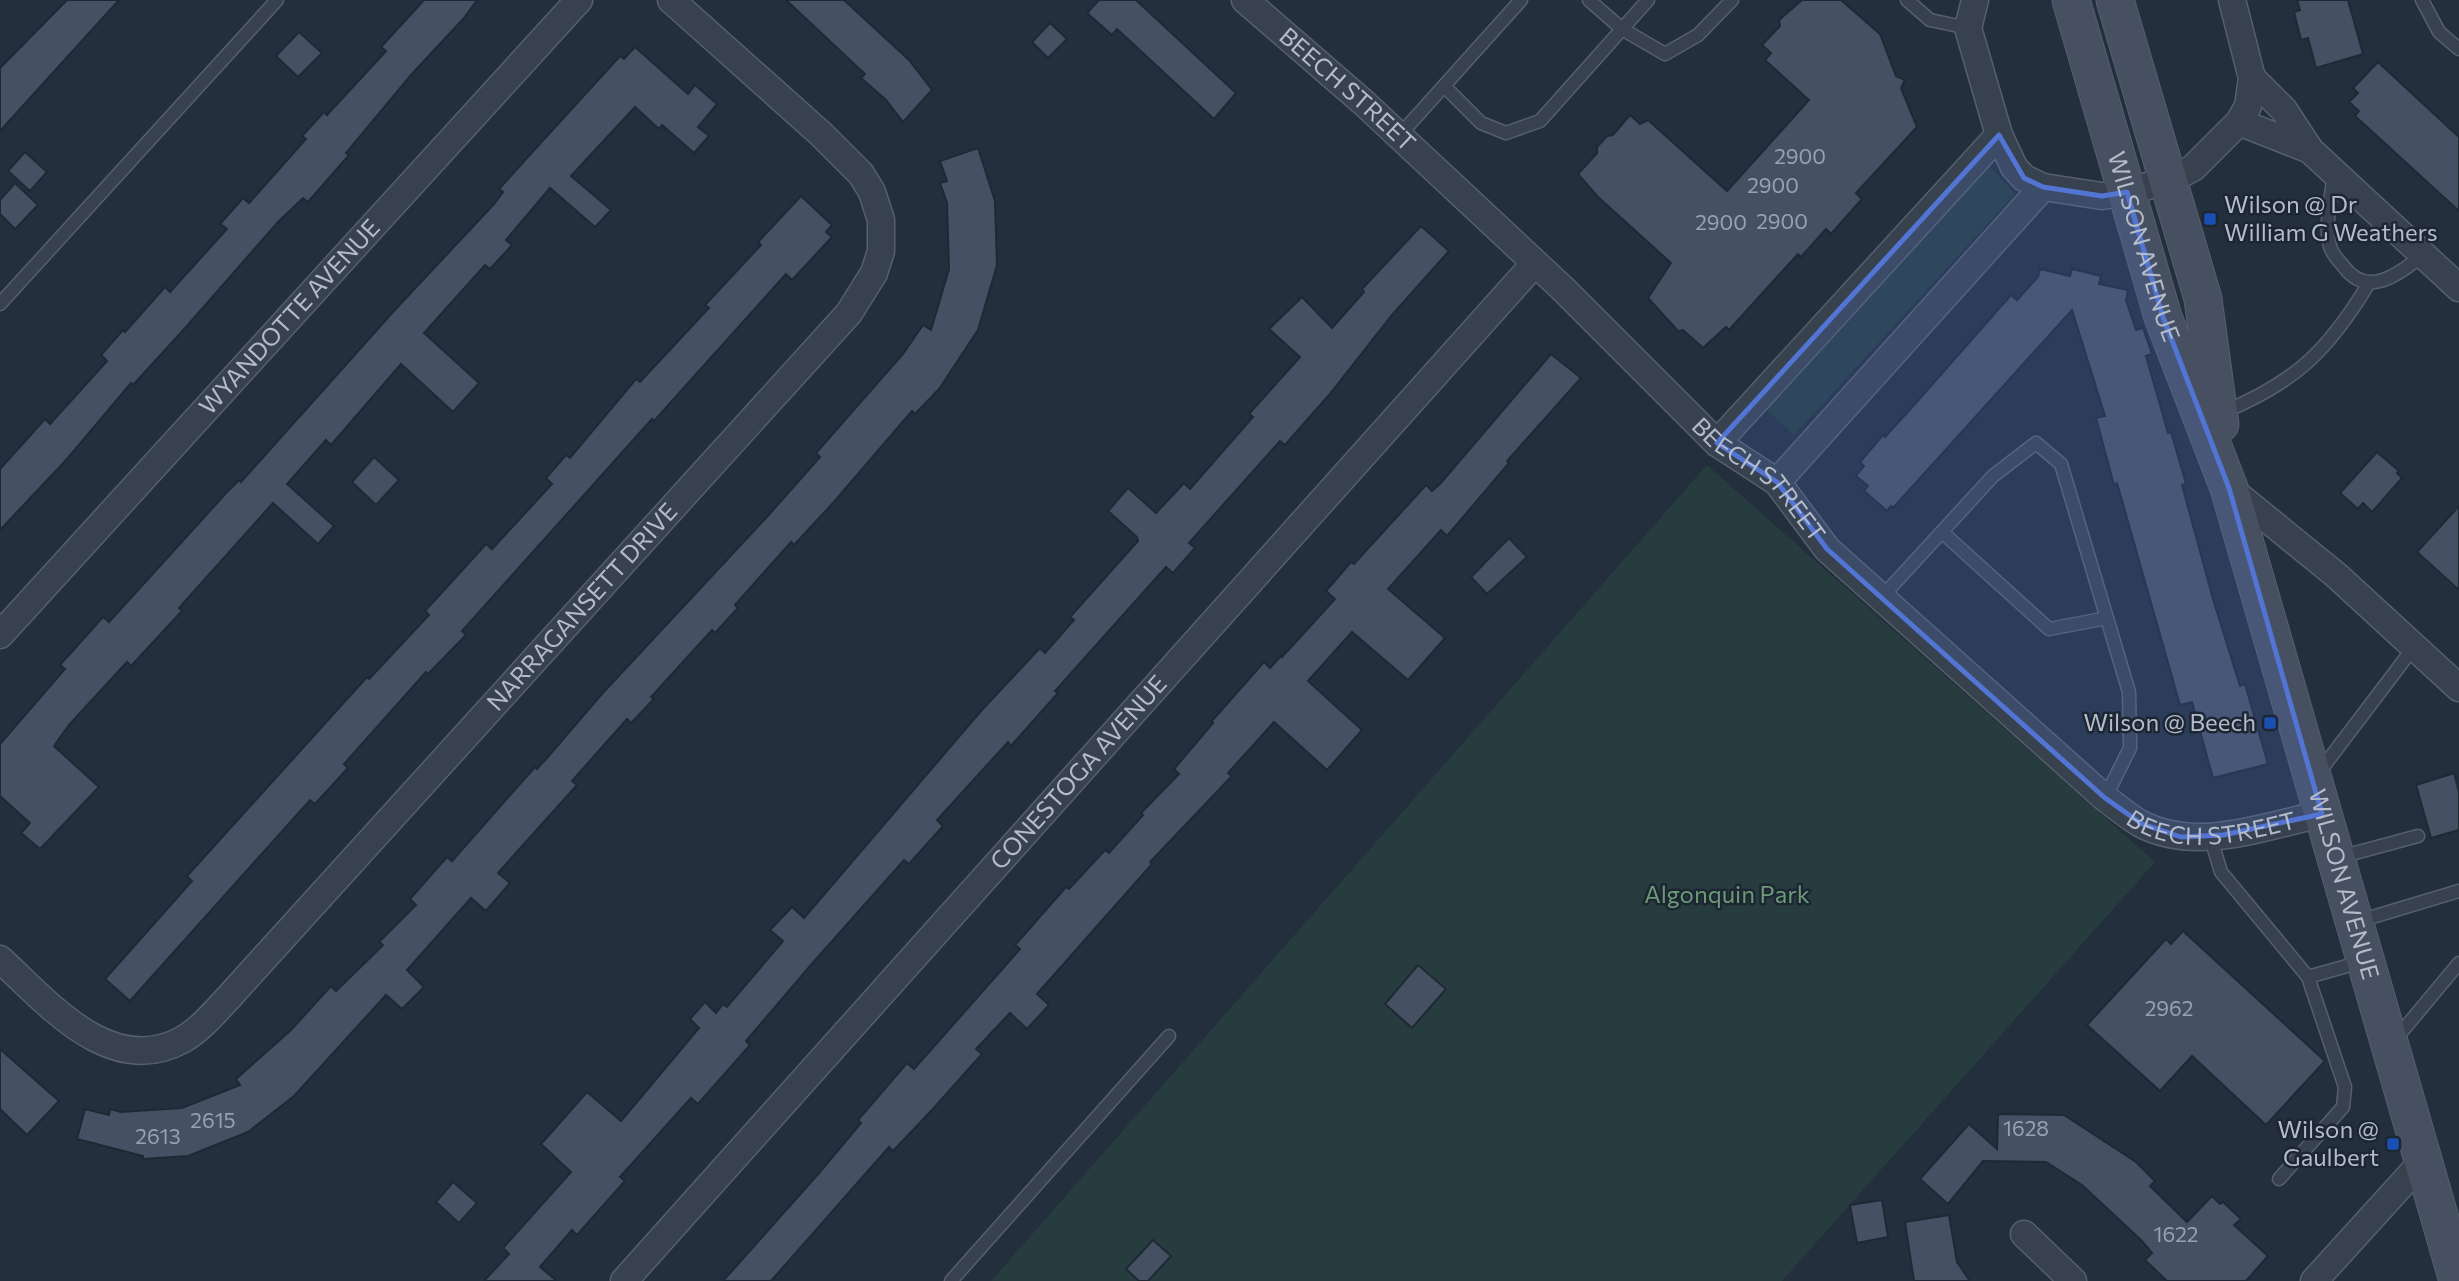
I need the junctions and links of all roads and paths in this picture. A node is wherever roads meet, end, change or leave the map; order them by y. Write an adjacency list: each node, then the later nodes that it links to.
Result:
1 (277, 0): 32 (lane)
2 (579, 0): 40 (street, WYANDOTTE AVENUE)
3 (671, 0): 50 (street, NARRAGANSETT DRIVE)
4 (1245, 0): 22 (street, BEECH STREET)
5 (1521, 0): 19 (lane)
6 (1589, 0): 16 (lane)
7 (1648, 0): 16 (lane)
8 (1732, 0): 16 (lane)
9 (1907, 0): 15 (lane)
10 (1975, 0): 15 (street)
11 (2071, 0): 27 (street, WILSON AVENUE)
12 (2115, 0): 25 (street, WILSON AVENUE)
13 (2232, 0): 18 (street)
14 (2423, 0): 17 (lane)
15 (1968, 28): 21 (street)
16 (1622, 29): 19 (lane)
17 (2459, 49)
18 (2252, 78): 20 (street); 23 (street)
19 (1445, 88): 22 (lane)
20 (2239, 122): 23 (street); 25 (street)
21 (1999, 135): 26 (street); 34 (street)
22 (1398, 137): 29 (street, BEECH STREET)
23 (2310, 150): 24 (street)
24 (2334, 173): 28 (street); 30 (lane)
25 (2168, 180): 27 (street); 33 (street, WILSON AVENUE)
26 (2043, 187): 27 (street); 35 (street)
27 (2127, 192): 36 (street, WILSON AVENUE)
28 (2423, 255): 30 (lane); 31 (street)
29 (1535, 263): 34 (street, BEECH STREET); 59 (street, CONESTOGA AVENUE)
30 (2369, 283): 33 (lane)
31 (2459, 288)
32 (0, 304)
33 (2218, 414): 36 (street, WILSON AVENUE)
34 (1717, 443): 35 (street, BEECH STREET)
35 (1777, 482): 38 (street, BEECH STREET)
36 (2229, 488): 41 (street); 43 (street, WILSON AVENUE)
37 (1942, 532): 38 (lane); 39 (lane); 39 (lane)
38 (1881, 598): 44 (street, BEECH STREET)
39 (2107, 618): 44 (lane)
40 (0, 635)
41 (2414, 647): 42 (street); 43 (lane)
42 (2459, 688)
43 (2318, 797): 45 (street, BEECH STREET); 47 (street, WILSON AVENUE)
44 (2105, 799): 45 (street, BEECH STREET)
45 (2210, 836): 53 (lane)
46 (2418, 836): 47 (lane)
47 (2336, 859): 49 (street, WILSON AVENUE)
48 (2459, 891): 49 (lane)
49 (2354, 922): 51 (street, WILSON AVENUE)
50 (0, 959)
51 (2365, 961): 53 (lane); 55 (street, WILSON AVENUE)
52 (2459, 963): 55 (lane)
53 (2308, 976): 57 (lane)
54 (1169, 1036): 60 (lane)
55 (2390, 1047): 56 (street, WILSON AVENUE)
56 (2423, 1161): 62 (street); 63 (street, WILSON AVENUE)
57 (2279, 1179)
58 (2024, 1234): 61 (street)
59 (624, 1281)
60 (951, 1281)
61 (2073, 1281)
62 (2314, 1281)
63 (2458, 1281)

